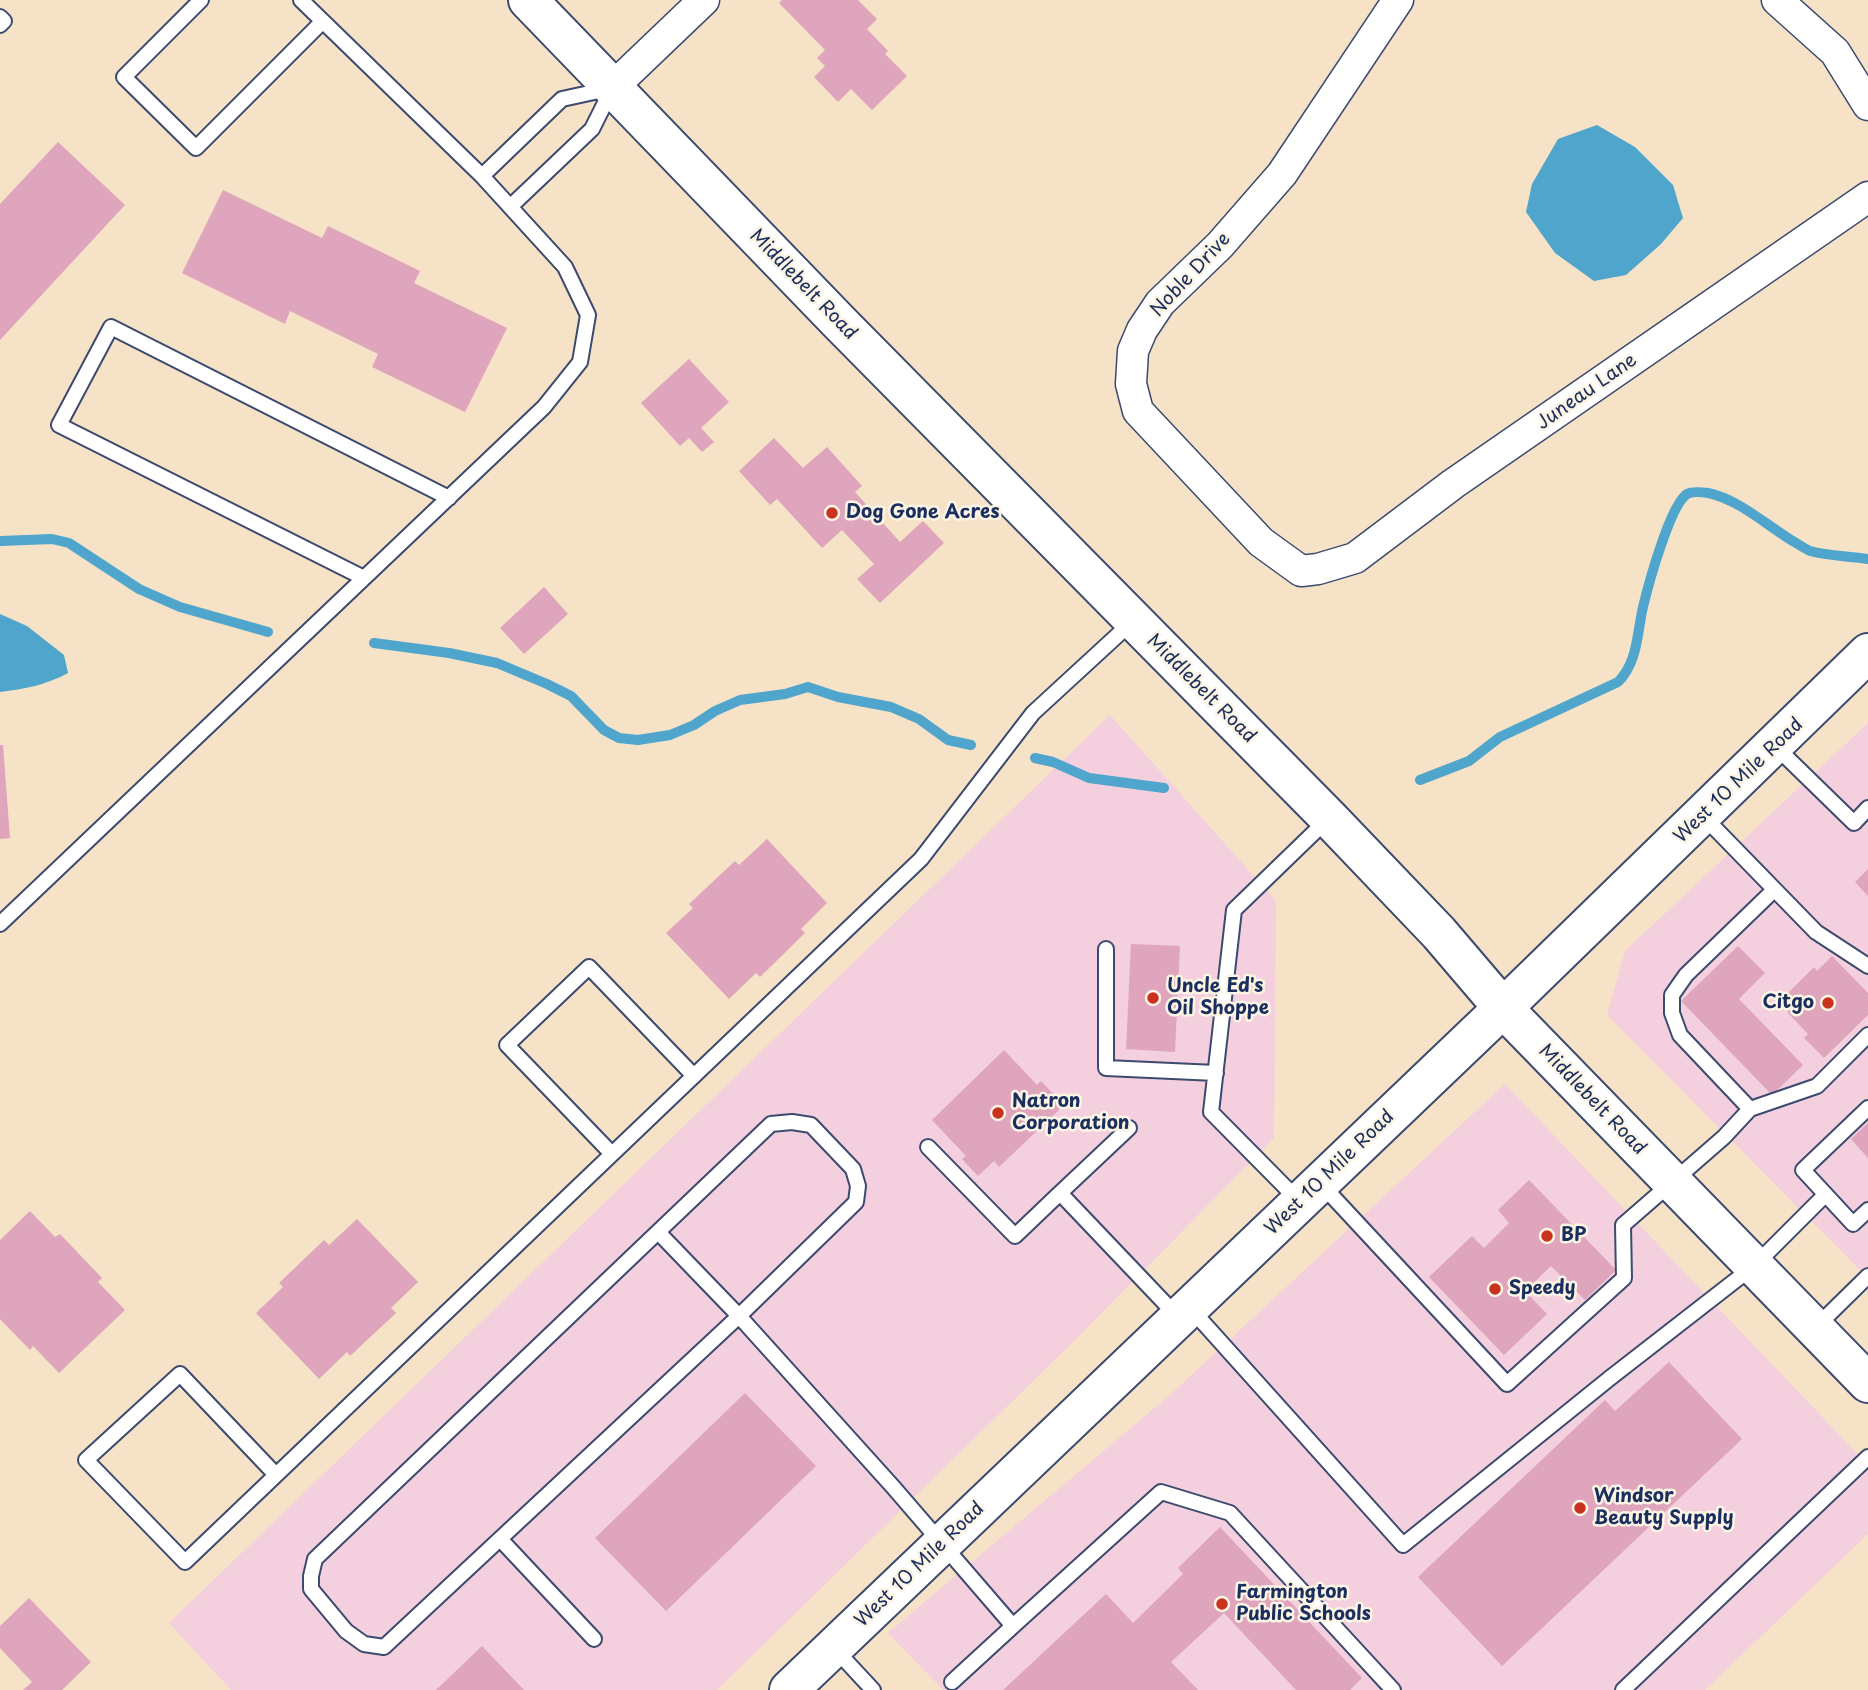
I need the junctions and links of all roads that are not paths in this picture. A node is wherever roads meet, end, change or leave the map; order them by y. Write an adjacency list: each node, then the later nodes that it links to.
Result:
1 (201, 0): 8 (lane)
2 (301, 0): 8 (lane)
3 (528, 0): 10 (street, Middlebelt Road)
4 (704, 0): 10 (street)
5 (1398, 0): 16 (street, Noble Drive)
6 (1777, 0): 11 (street)
7 (0, 17): 9 (lane)
8 (322, 22): 12 (lane)
9 (0, 25)
10 (613, 88): 12 (lane); 14 (lane); 18 (street, Middlebelt Road)
11 (1868, 105)
12 (482, 176): 14 (lane)
13 (1868, 197): 16 (street, Juneau Lane)
14 (511, 206): 15 (lane)
15 (449, 498): 17 (lane); 17 (lane)
16 (1301, 571)
17 (364, 578): 25 (lane)
18 (1134, 620): 23 (street, Middlebelt Road); 31 (lane)
19 (1868, 653): 20 (street, West 10 Mile Road)
20 (1775, 746): 21 (lane); 22 (street, West 10 Mile Road)
21 (1868, 808)
22 (1703, 816): 24 (lane); 28 (street, West 10 Mile Road)
23 (1329, 818): 28 (street, Middlebelt Road); 30 (lane)
24 (1774, 890): 27 (lane); 33 (lane)
25 (0, 924)
26 (1106, 949): 30 (lane)
27 (1868, 967)
28 (1503, 1008): 37 (street, Middlebelt Road); 39 (street, West 10 Mile Road)
29 (1868, 1035): 33 (lane)
30 (1216, 1073): 39 (lane)
31 (694, 1076): 36 (lane); 36 (lane)
32 (1868, 1108): 40 (lane)
33 (1750, 1109): 37 (lane)
34 (1129, 1128): 38 (lane)
35 (928, 1147): 38 (lane)
36 (612, 1154): 50 (lane)
37 (1671, 1181): 39 (lane); 43 (street, Middlebelt Road)
38 (1060, 1193): 45 (lane)
39 (1310, 1193): 45 (street, West 10 Mile Road)
40 (1825, 1195): 41 (lane); 43 (lane)
41 (1868, 1210)
42 (658, 1231): 46 (lane); 46 (lane); 51 (lane)
43 (1754, 1266): 45 (lane); 47 (street, Middlebelt Road)
44 (1868, 1276): 47 (lane)
45 (1184, 1313): 52 (street, West 10 Mile Road)
46 (739, 1316): 51 (lane); 52 (lane)
47 (1815, 1328): 48 (street, Middlebelt Road)
48 (1868, 1383)
49 (1868, 1457): 60 (lane)
50 (276, 1475): 50 (lane)
51 (500, 1540): 54 (lane)
52 (943, 1544): 53 (lane); 55 (street, West 10 Mile Road)
53 (1013, 1626): 56 (lane); 59 (lane)
54 (594, 1639)
55 (834, 1648): 57 (street, West 10 Mile Road); 58 (lane)
56 (952, 1682)
57 (789, 1690)
58 (873, 1690)
59 (1393, 1690)
60 (1623, 1690)

